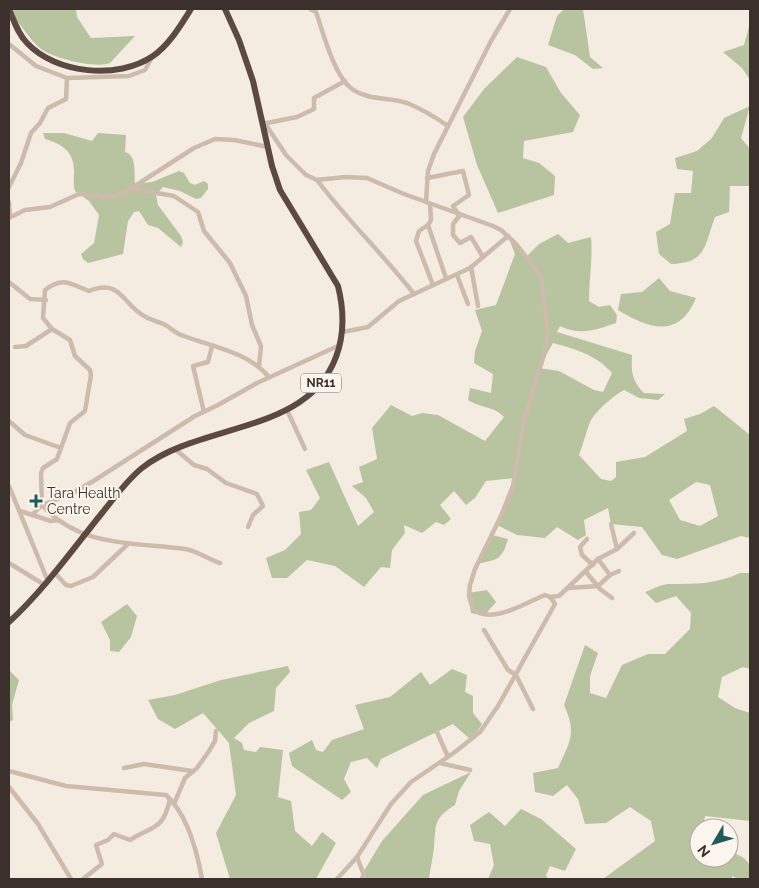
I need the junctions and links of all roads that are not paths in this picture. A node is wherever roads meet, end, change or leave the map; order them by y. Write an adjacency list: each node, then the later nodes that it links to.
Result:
1 (9, 9): 9 (highway)
2 (196, 9): 7 (highway)
3 (225, 9): 12 (highway, NR11)
4 (310, 9): 6 (street)
5 (510, 9): 13 (street)
6 (316, 10): 11 (street)
7 (190, 11): 9 (highway)
8 (9, 44): 10 (street)
9 (153, 56): 10 (street)
10 (68, 78): 17 (street)
11 (345, 81): 12 (street); 13 (street)
12 (264, 120): 14 (highway, NR11); 16 (street)
13 (448, 126): 15 (street)
14 (268, 147): 18 (street); 36 (highway, NR11)
15 (427, 178): 20 (street); 21 (street)
16 (317, 180): 20 (street); 31 (street)
17 (9, 187)
18 (132, 189): 22 (street); 40 (street)
19 (9, 202): 22 (street)
20 (428, 203): 21 (street); 23 (street)
21 (459, 214): 24 (street); 25 (street)
22 (10, 217)
23 (428, 226): 28 (street); 30 (street)
24 (508, 236): 25 (street); 71 (street)
25 (484, 258): 26 (street)
26 (471, 268): 27 (street); 34 (street)
27 (458, 275): 28 (street); 33 (street)
28 (446, 278): 30 (street)
29 (9, 282): 32 (street)
30 (433, 284): 31 (street)
31 (414, 294): 36 (street)
32 (46, 300): 35 (street); 38 (street)
33 (468, 304)
34 (478, 306)
35 (52, 329): 39 (street); 45 (street)
36 (343, 332): 37 (highway, NR11)
37 (341, 344): 41 (street); 42 (highway, NR11)
38 (212, 346): 40 (street); 43 (street)
39 (15, 347)
40 (259, 366): 41 (street)
41 (269, 377): 43 (street)
42 (287, 410): 46 (highway, NR11); 47 (street)
43 (204, 412): 49 (street)
44 (9, 421): 45 (street)
45 (61, 448): 49 (street)
46 (174, 448): 54 (street); 56 (highway, NR11)
47 (305, 449)
48 (9, 486): 50 (street)
49 (42, 505): 51 (street); 52 (street)
50 (20, 511): 51 (street); 68 (street)
51 (32, 515): 52 (street)
52 (58, 520): 56 (street)
53 (612, 524): 59 (street)
54 (248, 527)
55 (634, 533): 59 (street)
56 (85, 534): 58 (street); 65 (highway, NR11)
57 (587, 539): 63 (street)
58 (128, 544): 62 (street); 65 (street)
59 (617, 549): 60 (street)
60 (598, 560): 63 (street); 67 (street)
61 (9, 563): 68 (street)
62 (220, 563)
63 (593, 565): 66 (street)
64 (618, 571): 67 (street)
65 (54, 572): 68 (highway, NR11)
66 (586, 572): 69 (street); 70 (street)
67 (610, 575): 69 (street)
68 (45, 581): 73 (highway, NR11)
69 (598, 586): 70 (street); 72 (street)
70 (568, 588): 71 (street)
71 (550, 597): 75 (street)
72 (612, 598)
73 (9, 622)
74 (484, 630): 75 (street)
75 (516, 675): 76 (street); 79 (street)
76 (533, 709)
77 (216, 731): 84 (street)
78 (437, 732): 79 (street)
79 (448, 757): 80 (street)
80 (440, 763): 82 (street); 88 (street)
81 (124, 768): 84 (street)
82 (470, 770)
83 (9, 771): 86 (street)
84 (192, 771): 87 (street)
85 (9, 786): 90 (street)
86 (170, 799): 87 (street); 91 (street)
87 (174, 804): 92 (street)
88 (356, 857): 89 (street); 93 (street)
89 (365, 878)
90 (71, 879)
91 (83, 879)
92 (202, 879)
93 (337, 879)

